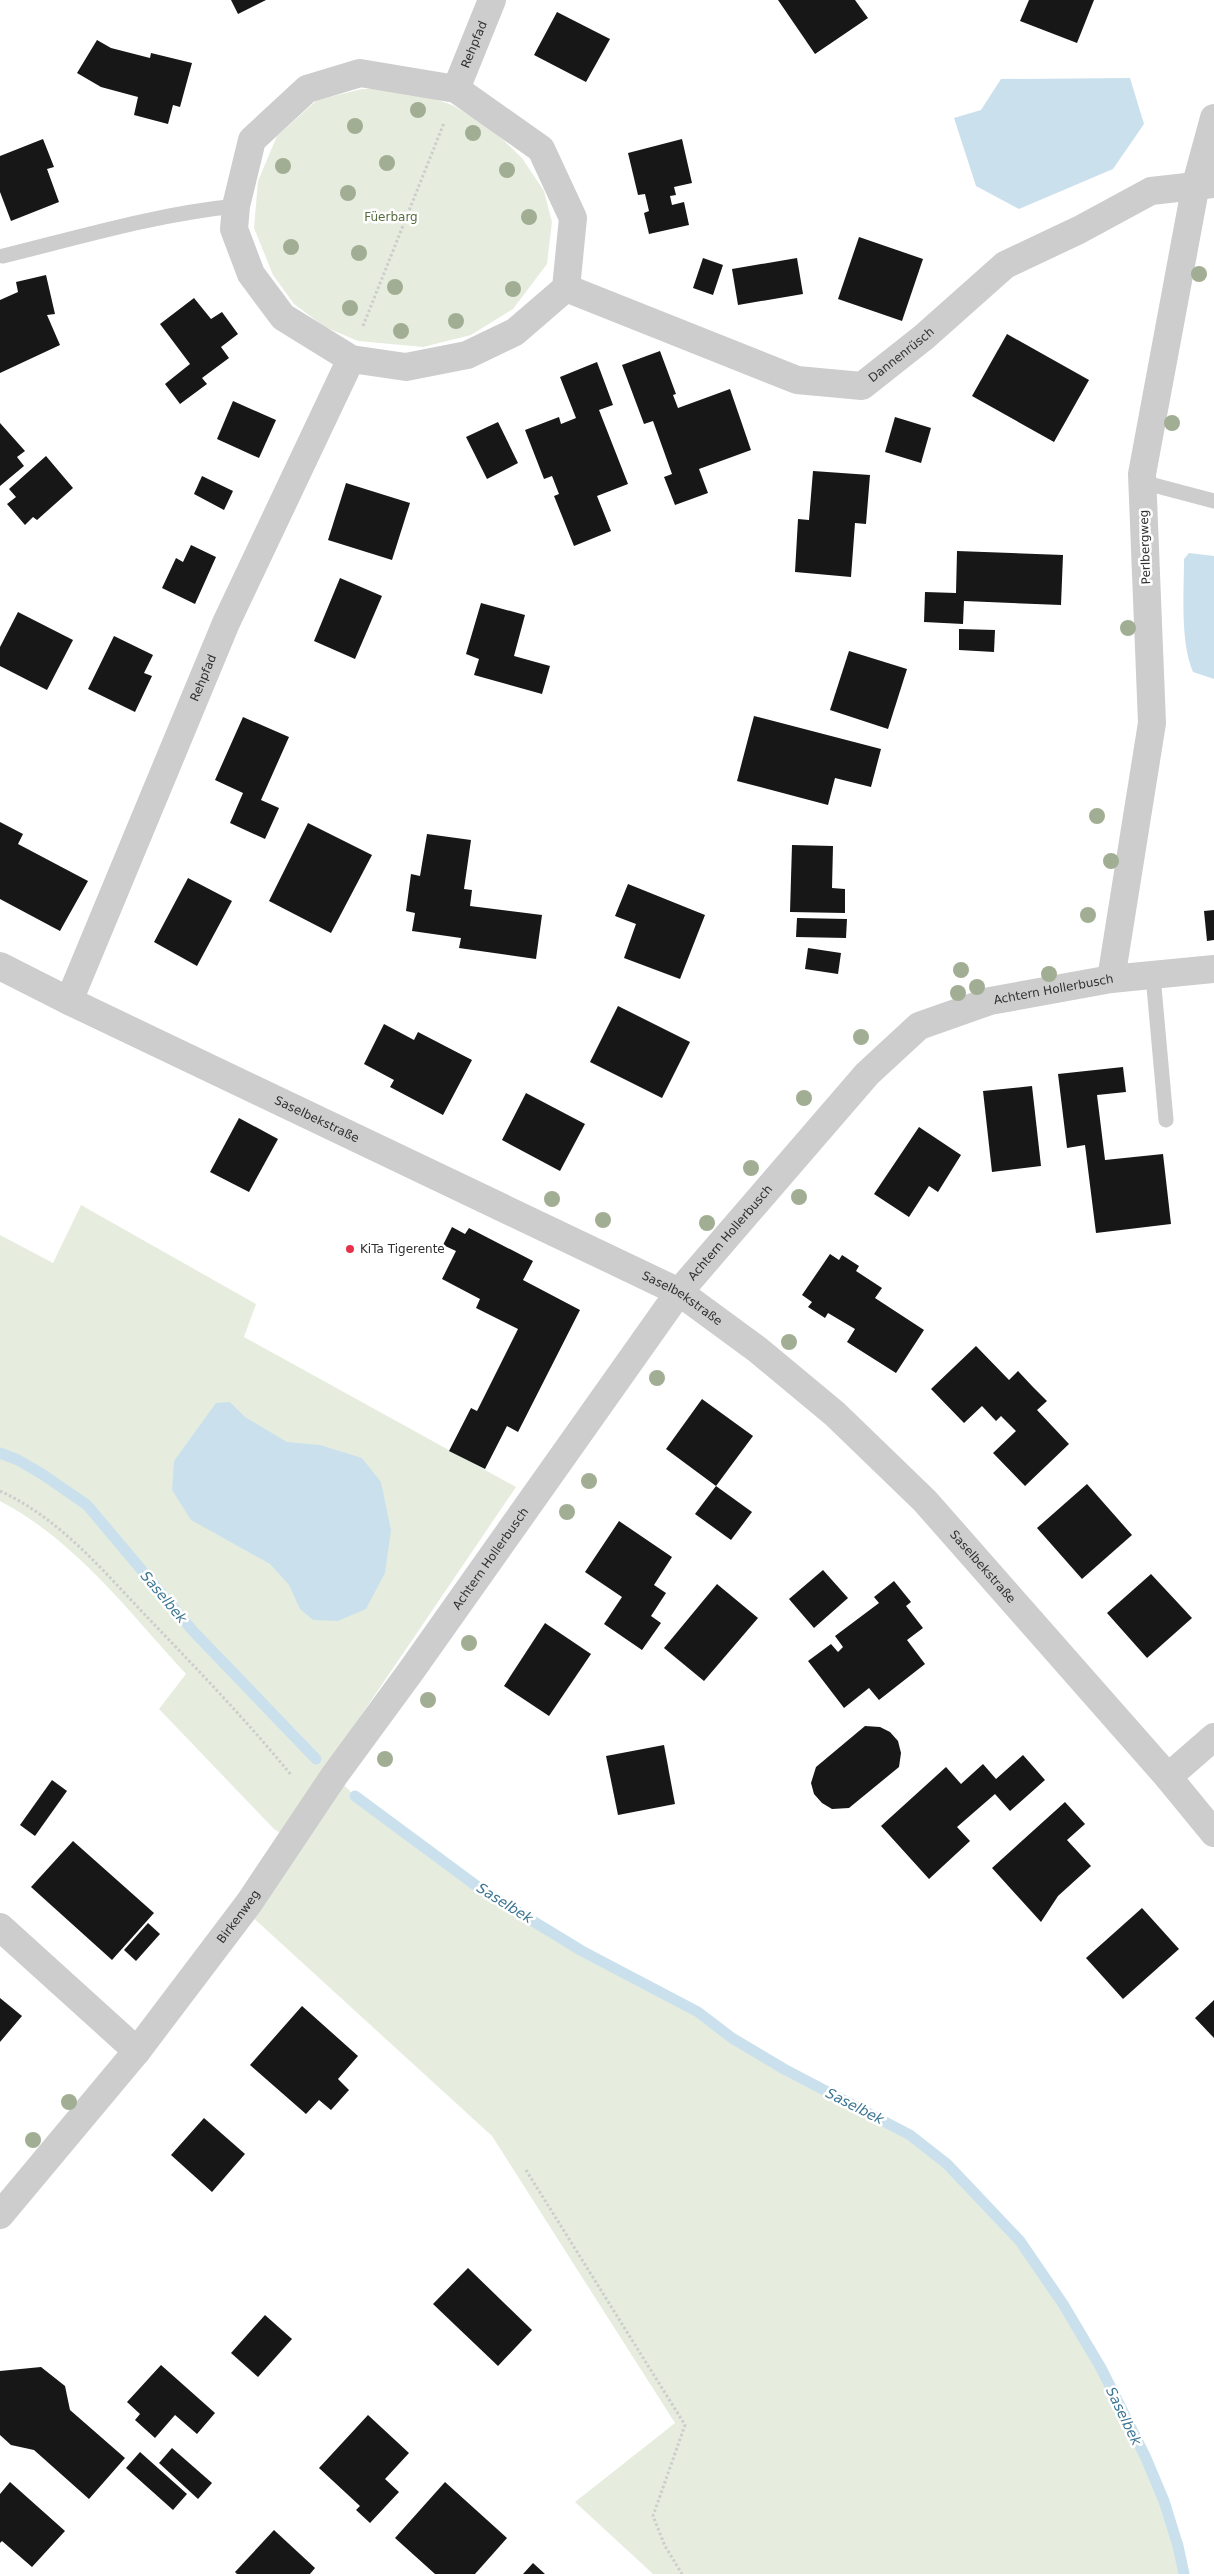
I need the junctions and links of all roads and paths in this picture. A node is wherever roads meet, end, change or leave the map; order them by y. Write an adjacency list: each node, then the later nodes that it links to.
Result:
1 (492, 0): 2 (street, Rehpfad)
2 (456, 90): 5 (street); 7 (street); 8 (path)
3 (1214, 118): 4 (street, Perlbergweg)
4 (1205, 184): 7 (street, Dannenrüsch); 9 (street, Perlbergweg)
5 (236, 206): 6 (lane); 8 (street)
6 (3, 256)
7 (566, 288): 8 (street)
8 (351, 359): 15 (street, Rehpfad)
9 (1142, 482): 10 (lane); 14 (street, Perlbergweg)
10 (1214, 501)
11 (0, 966): 15 (street, Saselbekstraße)
12 (1214, 969): 13 (street, Achtern Hollerbusch)
13 (1153, 976): 14 (street, Achtern Hollerbusch); 16 (lane)
14 (1111, 979): 17 (street, Achtern Hollerbusch)
15 (69, 1001): 17 (street, Saselbekstraße)
16 (1166, 1120)
17 (678, 1292): 20 (street, Achtern Hollerbusch); 21 (street, Saselbekstraße)
18 (0, 1491): 22 (path)
19 (1214, 1737): 21 (street)
20 (334, 1776): 22 (street, Birkenweg)
21 (1168, 1777): 23 (street, Saselbekstraße)
22 (315, 1803): 25 (street, Birkenweg)
23 (1214, 1833)
24 (0, 1927): 25 (street)
25 (137, 2052): 27 (street, Birkenweg)
26 (526, 2170): 28 (path)
27 (0, 2215)
28 (682, 2574)

